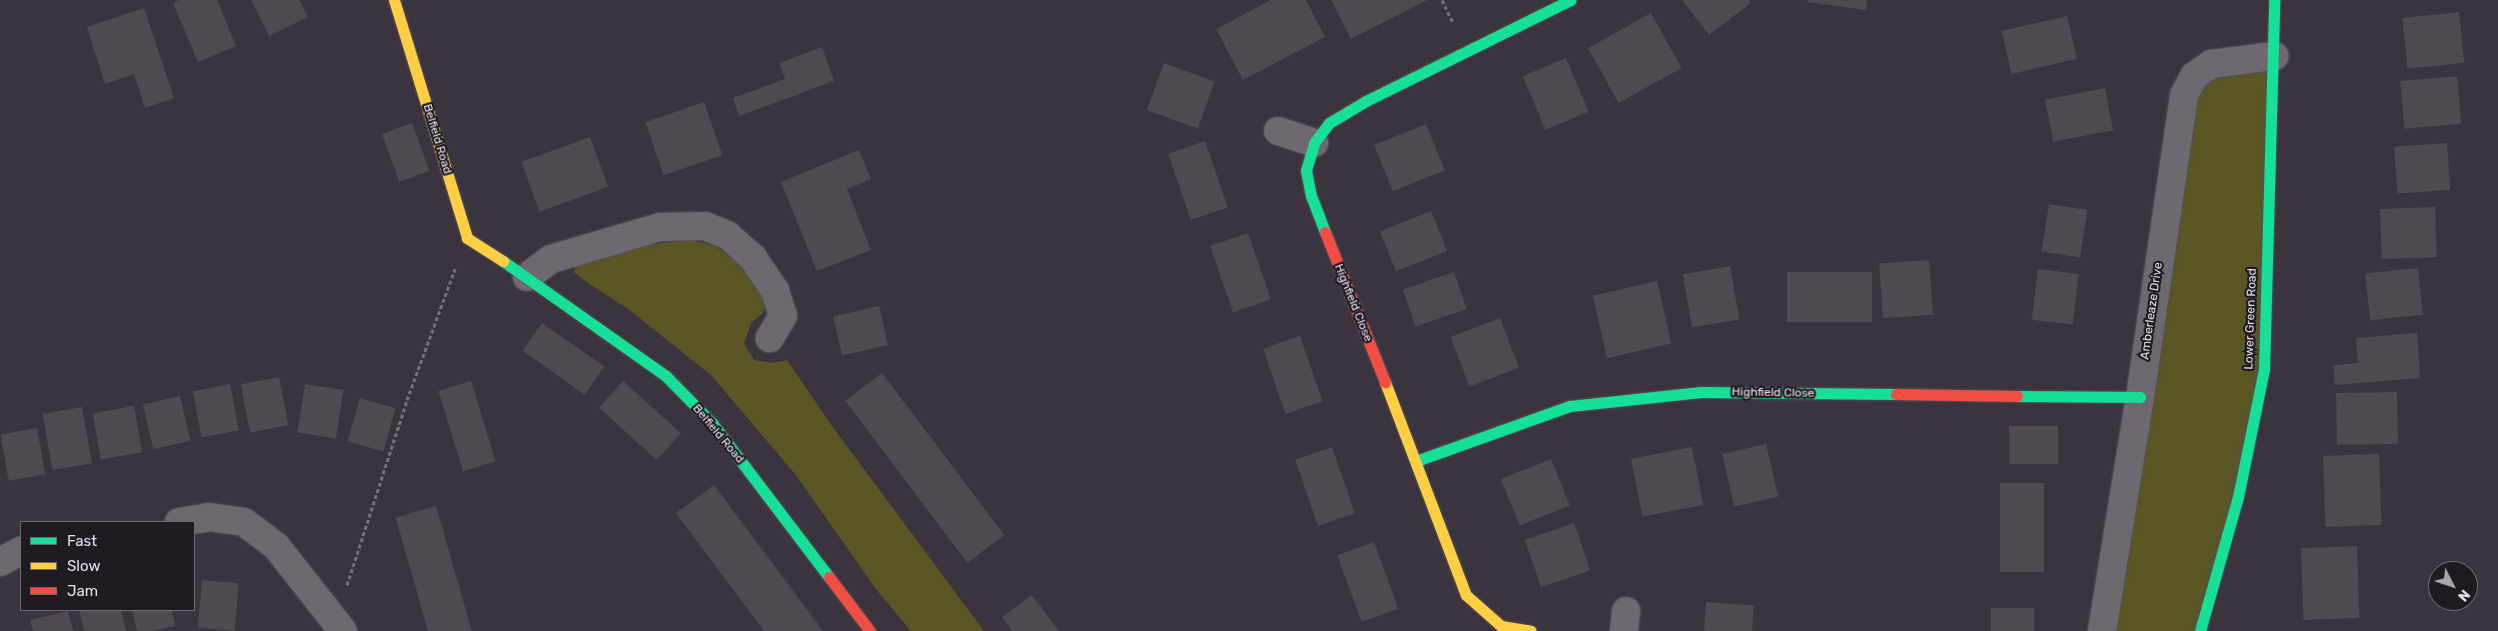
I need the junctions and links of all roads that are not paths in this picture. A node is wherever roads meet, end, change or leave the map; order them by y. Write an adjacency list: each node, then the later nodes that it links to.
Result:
1 (394, 0): 7 (street, Belfield Road)
2 (1570, 0): 6 (street, Highfield Close)
3 (2274, 0): 4 (street, Lower Green Road)
4 (2274, 56): 9 (street, Amberleaze Drive); 18 (street, Lower Green Road)
5 (1278, 131): 6 (street)
6 (1314, 143): 10 (street, Highfield Close)
7 (527, 277): 8 (street); 15 (street, Belfield Road)
8 (770, 338)
9 (2140, 397): 10 (street, Highfield Close); 17 (street, Amberleaze Drive)
10 (1416, 461): 16 (street, Highfield Close)
11 (186, 521): 14 (street)
12 (20, 552): 13 (street)
13 (0, 562)
14 (339, 626)
15 (870, 631)
16 (1531, 631)
17 (2102, 631)
18 (2200, 631)

